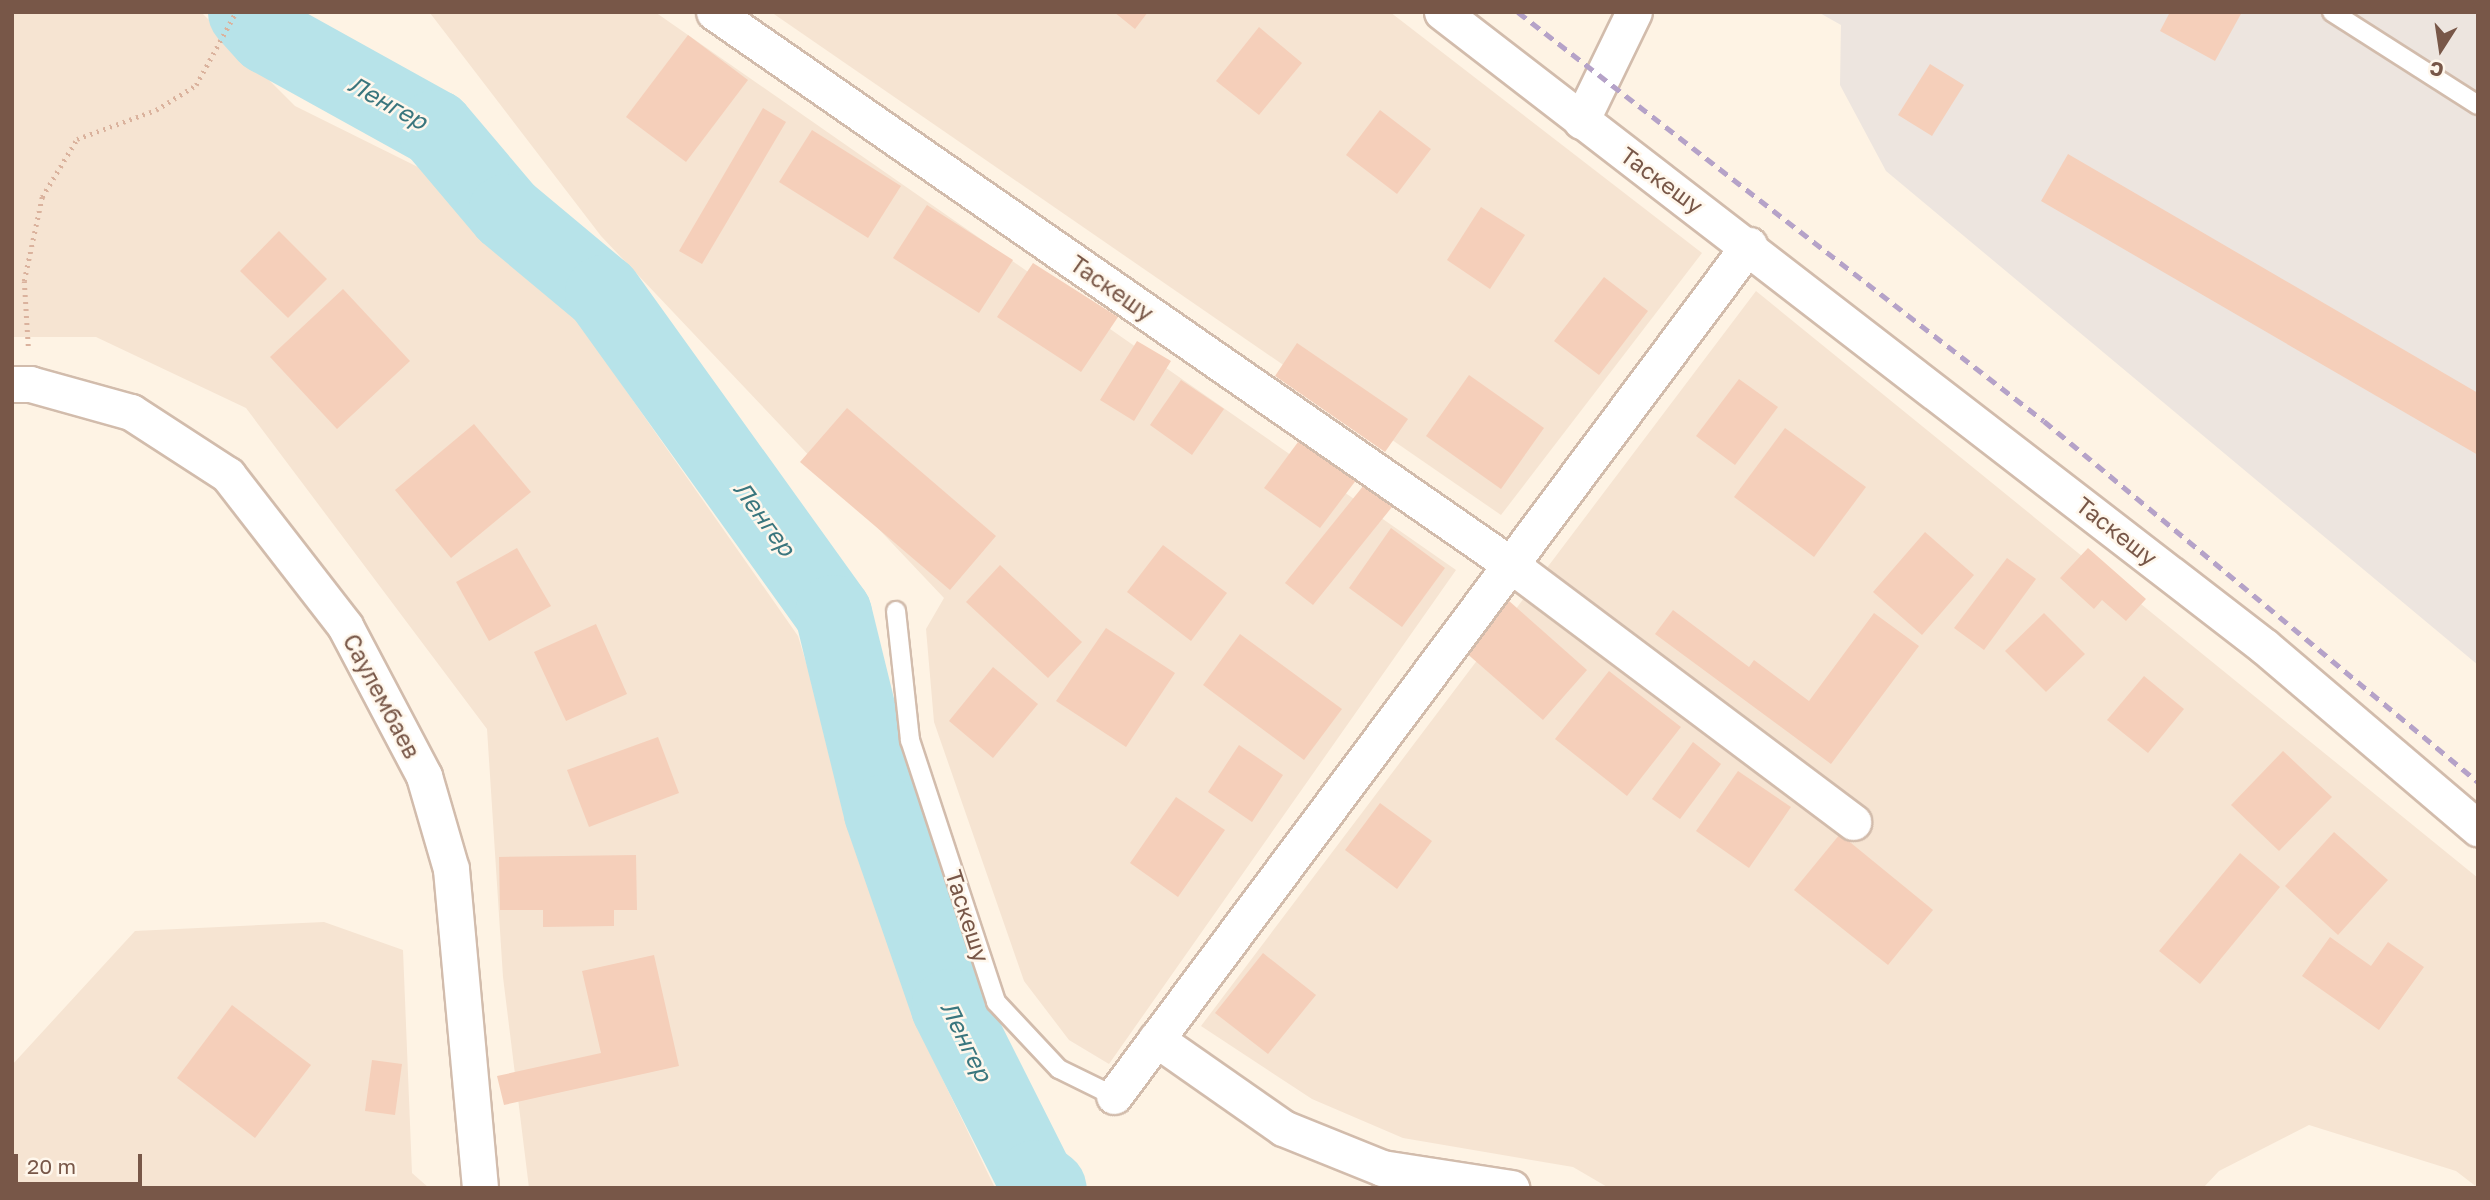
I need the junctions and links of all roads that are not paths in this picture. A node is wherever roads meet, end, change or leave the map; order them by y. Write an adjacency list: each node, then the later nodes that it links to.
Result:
1 (714, 12): 9 (street, Таскешу)
2 (1442, 12): 6 (street, Таскешу)
3 (1634, 12): 6 (street)
4 (2332, 12): 5 (lane)
5 (2478, 105)
6 (1581, 121): 7 (street, Таскешу)
7 (1749, 245): 9 (street, Таскешу); 12 (street, Таскешу)
8 (21, 384): 15 (street, Саулембаев)
9 (1511, 565): 11 (street, Таскешу); 13 (street, Таскешу)
10 (895, 611): 14 (lane, Таскешу)
11 (1853, 822)
12 (2478, 828)
13 (1156, 1040): 14 (street, Таскешу); 16 (street)
14 (1114, 1096)
15 (480, 1188)
16 (1511, 1188)

